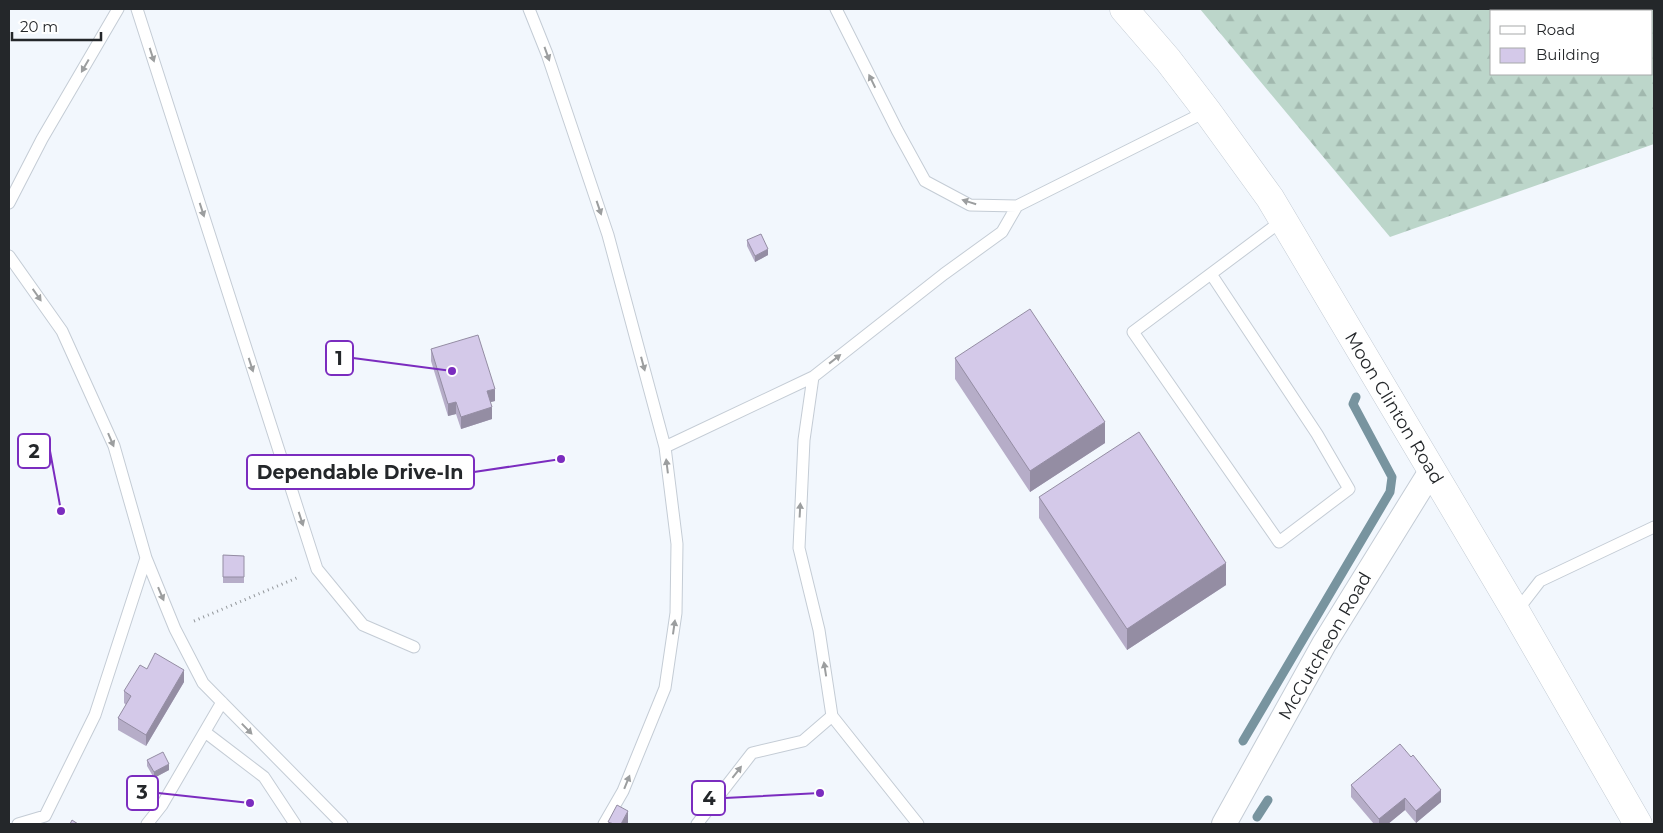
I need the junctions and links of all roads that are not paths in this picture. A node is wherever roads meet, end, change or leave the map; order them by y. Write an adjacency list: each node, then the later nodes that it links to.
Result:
1 (118, 9): 7 (lane, one-way to 7)
2 (137, 9): 18 (lane, one-way to 18)
3 (529, 9): 13 (lane, one-way to 13)
4 (836, 9): 8 (lane, one-way to 4)
5 (1124, 9): 6 (street, Moon Clinton Road)
6 (1207, 111): 8 (lane); 9 (street, Moon Clinton Road)
7 (9, 203)
8 (1017, 206): 12 (lane, one-way to 8)
9 (1283, 220): 11 (lane); 14 (street, Moon Clinton Road)
10 (9, 256): 16 (lane, one-way to 16)
11 (1211, 274): 11 (lane)
12 (812, 377): 13 (lane); 20 (lane, one-way to 12)
13 (665, 447): 26 (lane, one-way to 13)
14 (1431, 471): 17 (street, Moon Clinton Road); 29 (street, McCutcheon Road)
15 (1654, 527): 17 (lane)
16 (146, 558): 19 (lane, one-way to 19); 22 (lane)
17 (1516, 612): 30 (street, Moon Clinton Road)
18 (414, 647)
19 (222, 702): 21 (lane); 25 (lane, one-way to 25)
20 (832, 716): 27 (lane, one-way to 20); 28 (lane)
21 (205, 732): 23 (lane); 24 (lane)
22 (18, 824)
23 (147, 824)
24 (295, 824)
25 (342, 824)
26 (604, 824)
27 (697, 824)
28 (918, 824)
29 (1224, 824)
30 (1638, 824)

